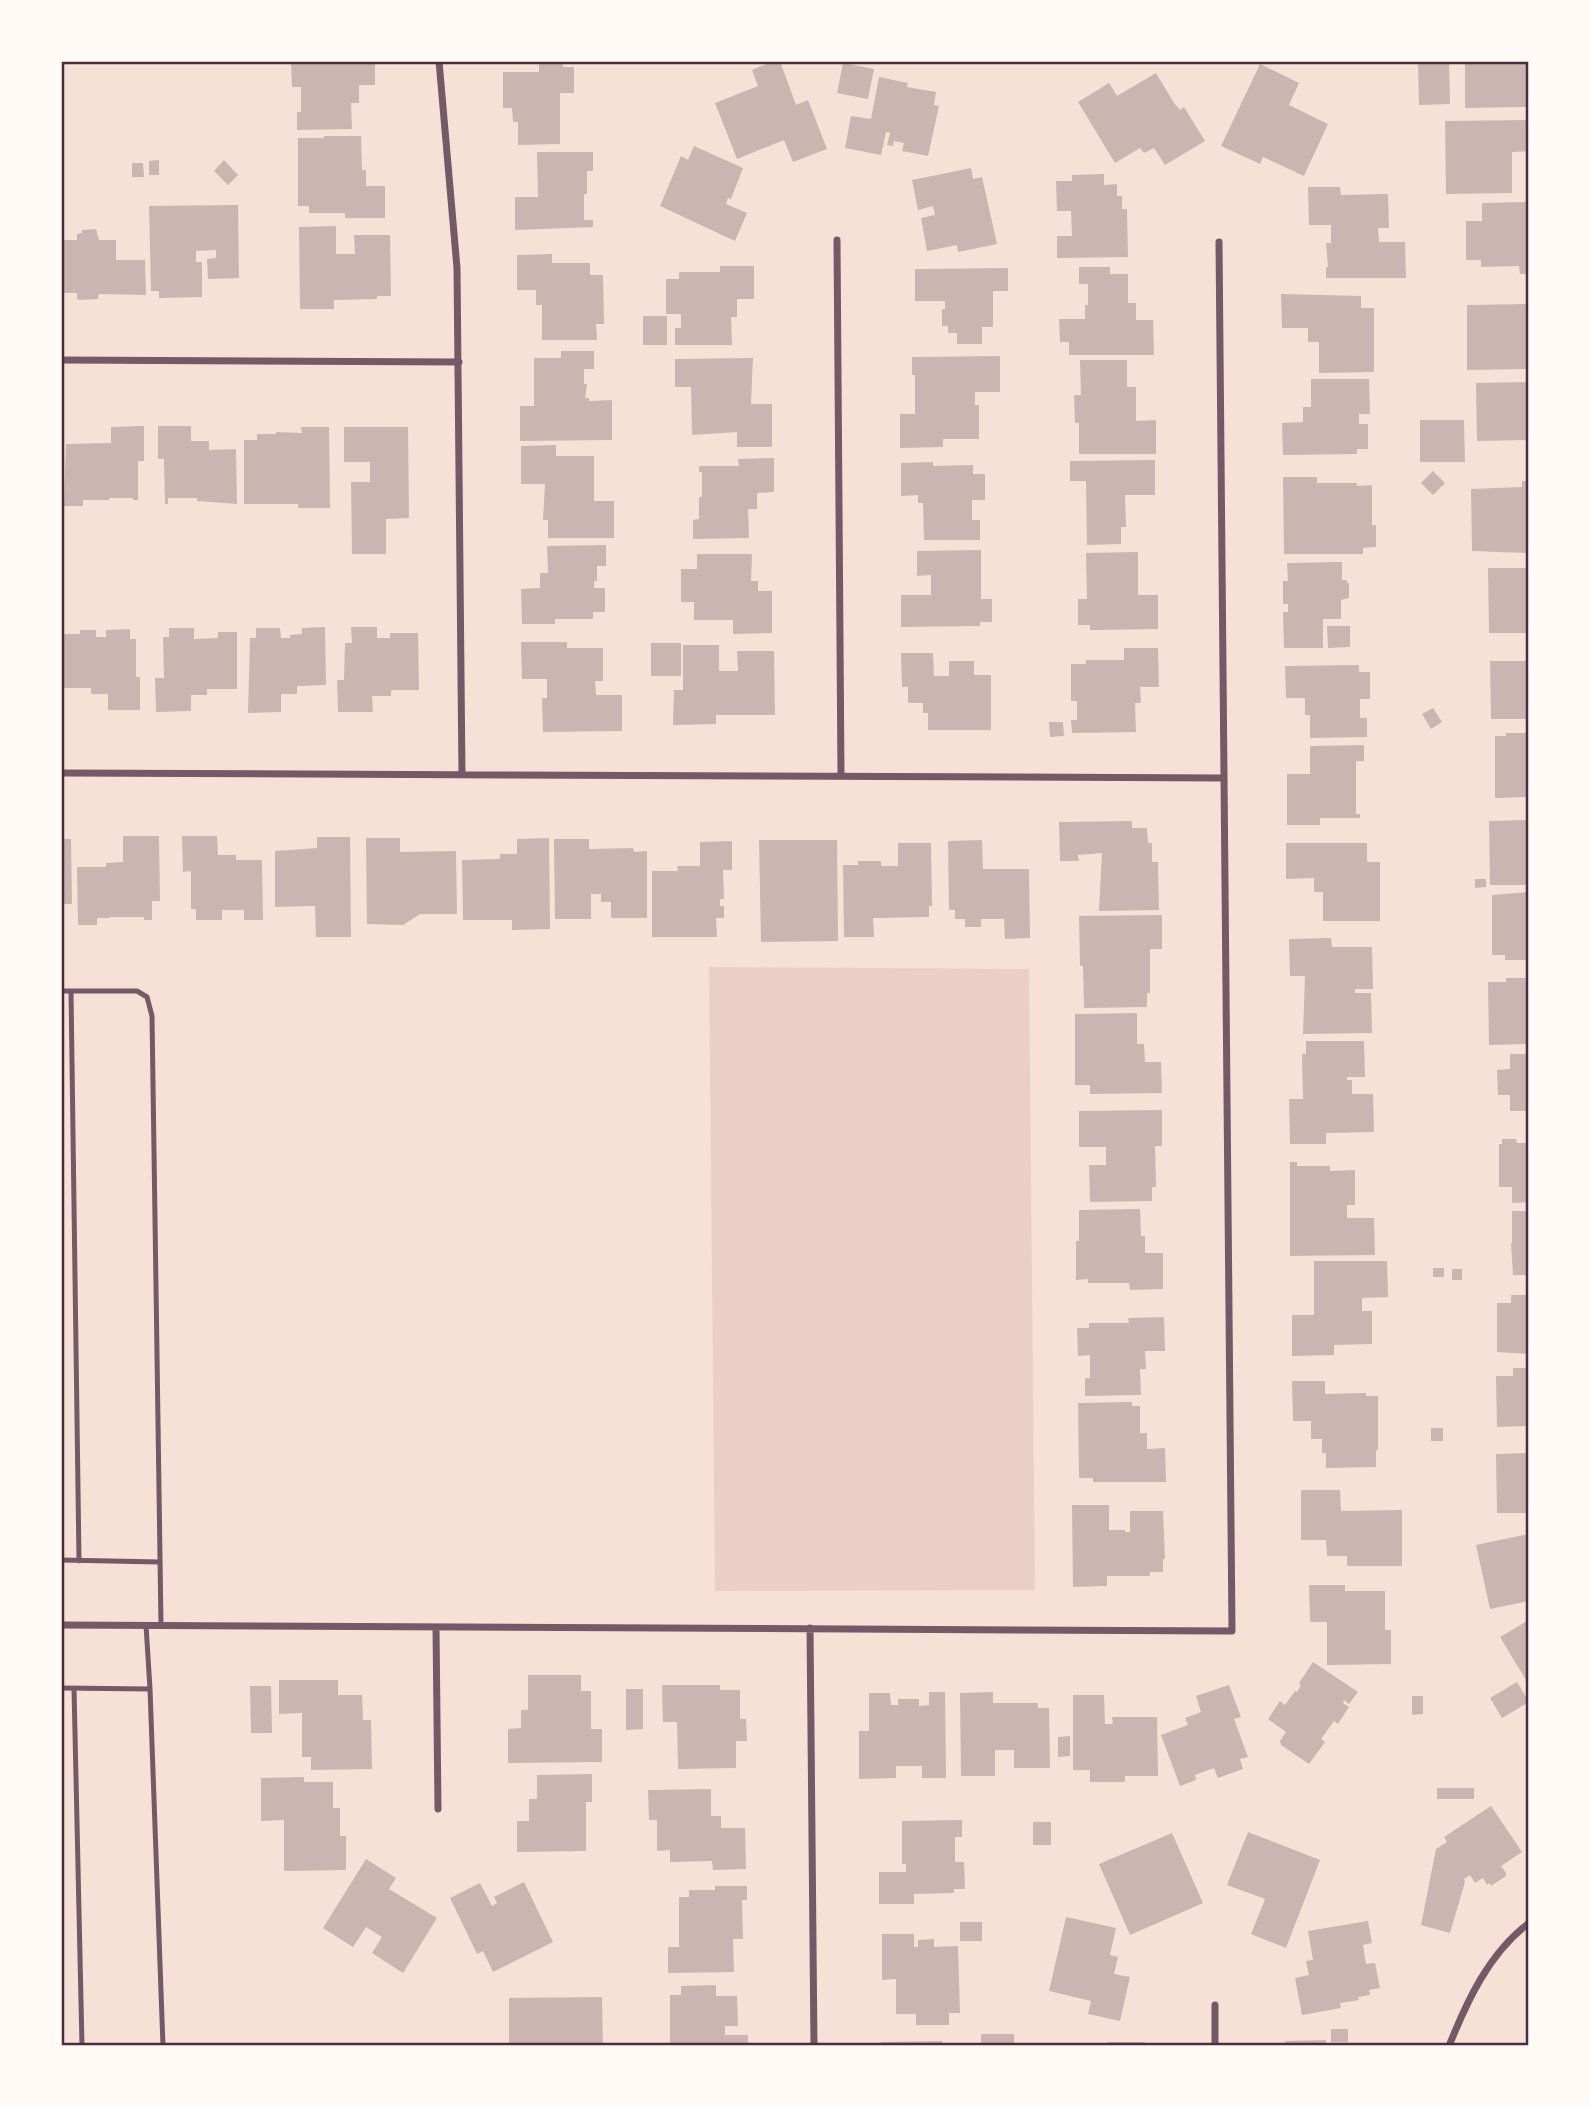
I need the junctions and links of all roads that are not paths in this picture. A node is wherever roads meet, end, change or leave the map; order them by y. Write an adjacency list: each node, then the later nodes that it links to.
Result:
1 (439, 61): 5 (street)
2 (836, 240): 8 (street)
3 (1219, 242): 9 (street)
4 (61, 360): 5 (street)
5 (459, 362): 7 (street)
6 (61, 773): 7 (street)
7 (462, 775): 8 (street)
8 (841, 776): 9 (street)
9 (1224, 778): 19 (street)
10 (61, 991): 11 (lane)
11 (71, 991): 13 (lane); 14 (lane)
12 (61, 1560): 13 (lane)
13 (79, 1561): 14 (lane)
14 (160, 1562): 17 (lane)
15 (61, 1625): 16 (street)
16 (146, 1625): 17 (street); 22 (lane)
17 (161, 1625): 18 (street)
18 (436, 1627): 19 (street); 23 (street)
19 (810, 1628): 28 (street)
20 (61, 1688): 21 (lane)
21 (74, 1688): 22 (lane); 26 (lane)
22 (150, 1689): 27 (lane)
23 (438, 1809)
24 (1529, 1923): 30 (street)
25 (1215, 2005): 29 (street)
26 (82, 2046)
27 (163, 2046)
28 (814, 2046)
29 (1215, 2046)
30 (1449, 2046)

